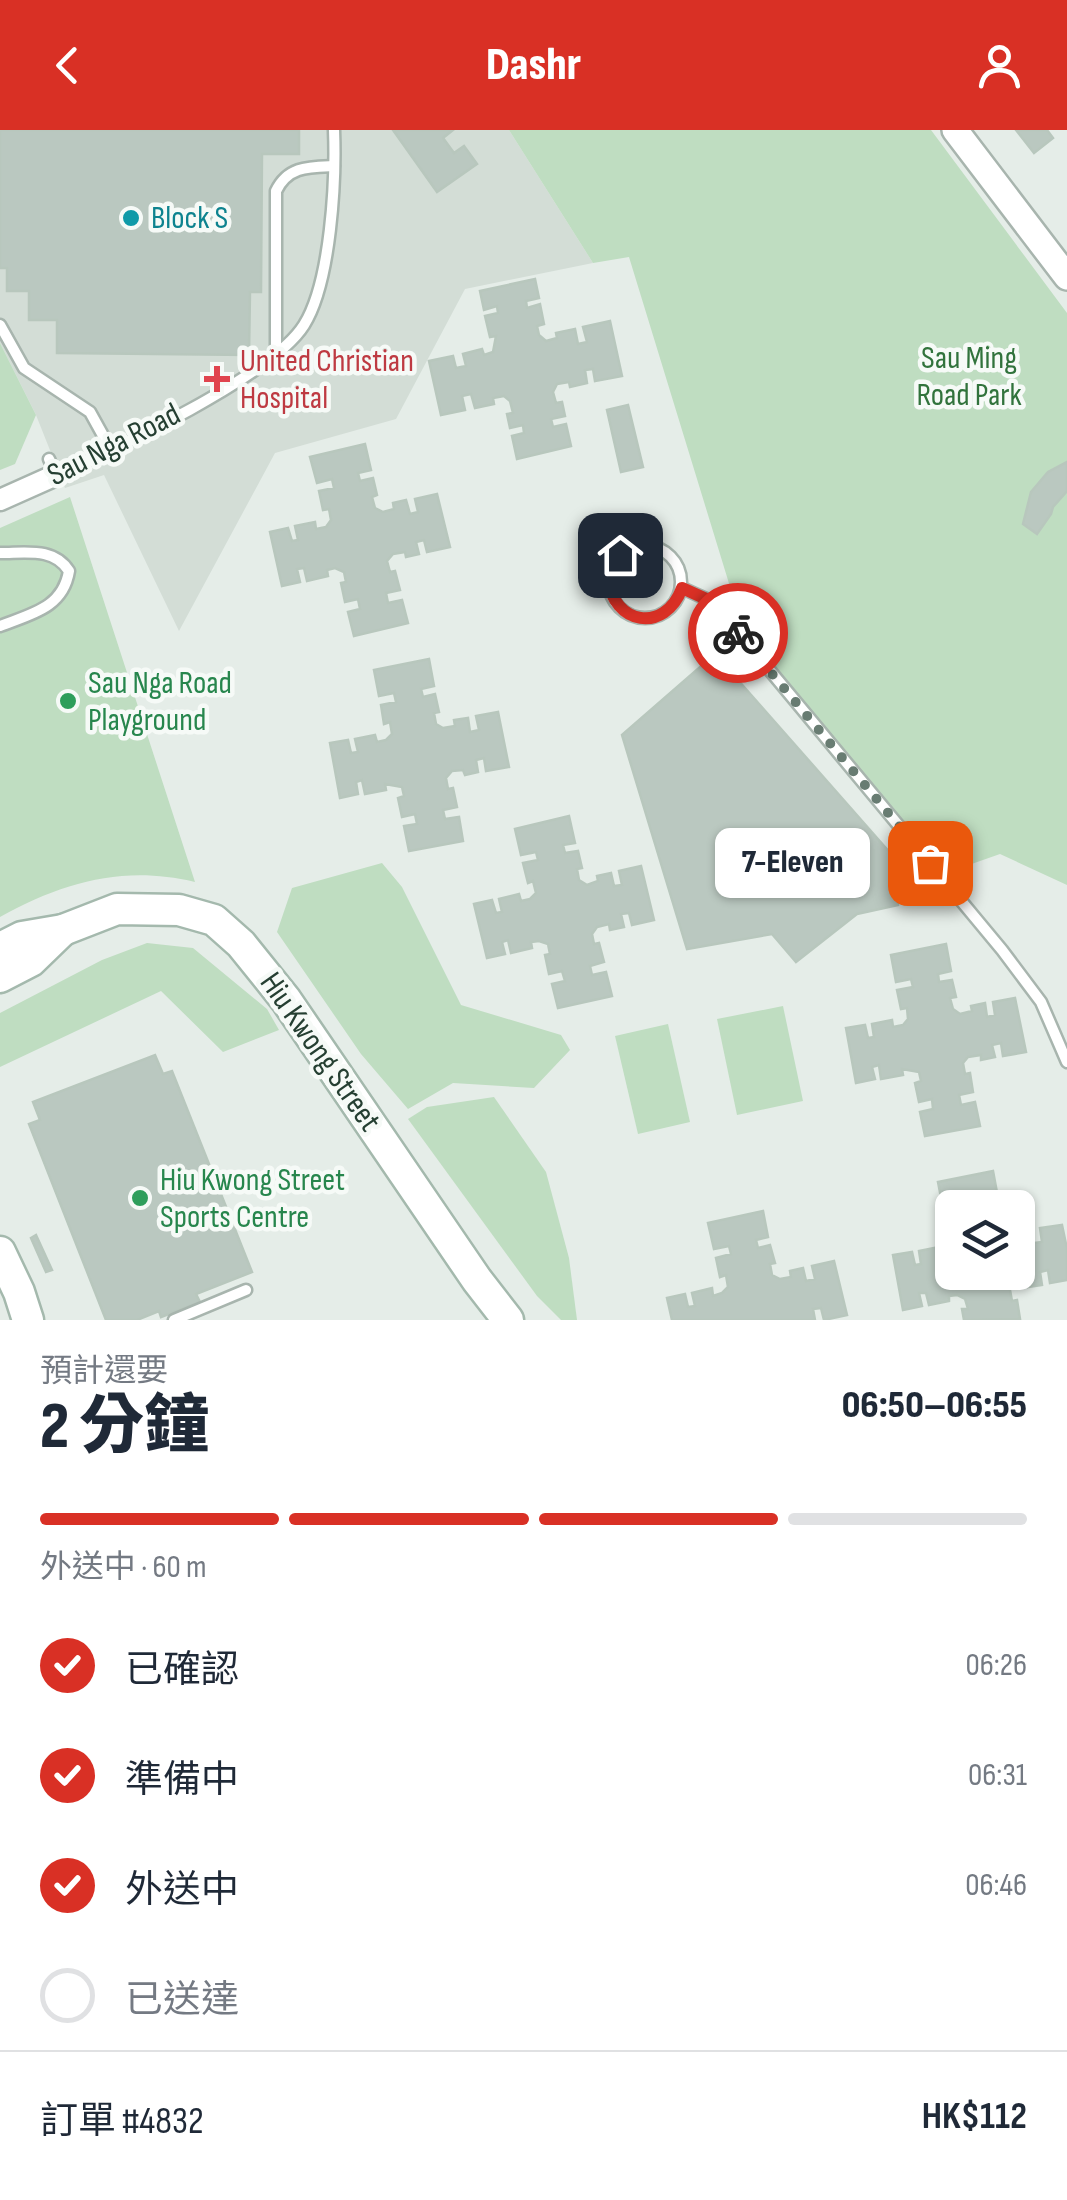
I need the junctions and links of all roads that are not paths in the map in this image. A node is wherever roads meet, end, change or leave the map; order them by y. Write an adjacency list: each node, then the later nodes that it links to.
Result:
1 (334, 130): 3 (lane, Sau Nga Road)
2 (955, 130): 4 (street)
3 (334, 166): 6 (lane, Sau Nga Road); 6 (lane)
4 (1067, 276)
5 (0, 325): 7 (lane)
6 (276, 356): 7 (lane, Sau Nga Road)
7 (111, 450): 8 (lane, Sau Nga Road)
8 (53, 467): 9 (street, Sau Nga Road)
9 (0, 500)
10 (0, 553): 12 (lane)
11 (682, 588): 11 (lane); 16 (lane)
12 (0, 626)
13 (64, 930): 14 (main road, Hiu Kwong Street); 15 (main road, Hiu Kwong Street); 21 (main road, Hiu Kwong Street)
14 (0, 948)
15 (0, 977)
16 (1067, 1062)
17 (0, 1252): 19 (main road)
18 (246, 1290): 20 (lane)
19 (28, 1320)
20 (174, 1320)
21 (508, 1320)

